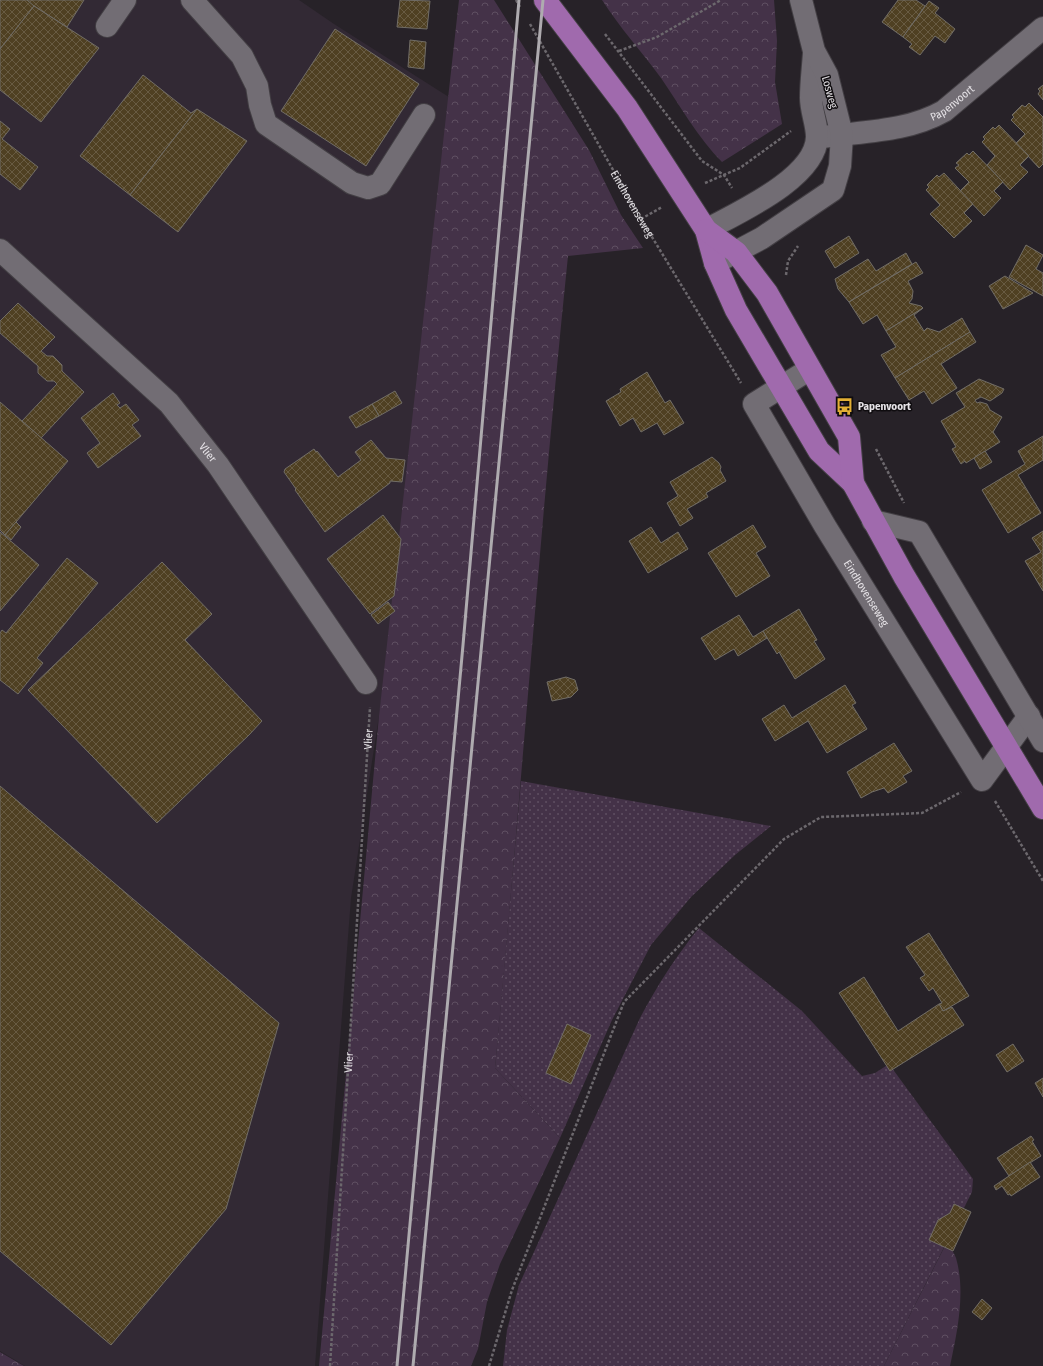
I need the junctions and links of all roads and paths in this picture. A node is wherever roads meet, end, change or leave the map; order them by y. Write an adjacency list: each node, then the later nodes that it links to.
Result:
1 (124, 0): 9 (street)
2 (192, 0): 13 (street)
3 (516, 0): 7 (path)
4 (544, 0): 16 (main road)
5 (721, 0): 11 (path)
6 (801, 0): 12 (street, Losweg)
7 (524, 14)
8 (528, 20): 17 (path, Eindhovenseweg)
9 (107, 26)
10 (1043, 28): 15 (street, Papenvoort)
11 (619, 51)
12 (814, 51): 14 (street, Losweg); 15 (street, Losweg)
13 (424, 115)
14 (816, 129): 15 (street, Papenvoort); 16 (path); 18 (street)
15 (842, 134): 20 (street)
16 (684, 194): 17 (path); 18 (main road)
17 (641, 219): 24 (path, Eindhovenseweg)
18 (706, 230): 20 (main road); 21 (main road)
19 (0, 250): 27 (street, Vlier)
20 (736, 252): 21 (street); 22 (main road)
21 (715, 264): 23 (main road)
22 (810, 369): 23 (street); 25 (main road)
23 (781, 387): 24 (street); 25 (main road)
24 (754, 404): 31 (street, Eindhovenseweg)
25 (853, 483): 26 (main road)
26 (873, 521): 28 (street); 30 (main road)
27 (366, 683): 34 (path, Vlier)
28 (1029, 716): 29 (street); 30 (street)
29 (1043, 741)
30 (1006, 748): 31 (street); 32 (main road)
31 (982, 780): 33 (path); 35 (path)
32 (1043, 808)
33 (1043, 881)
34 (330, 1366)
35 (489, 1366)

